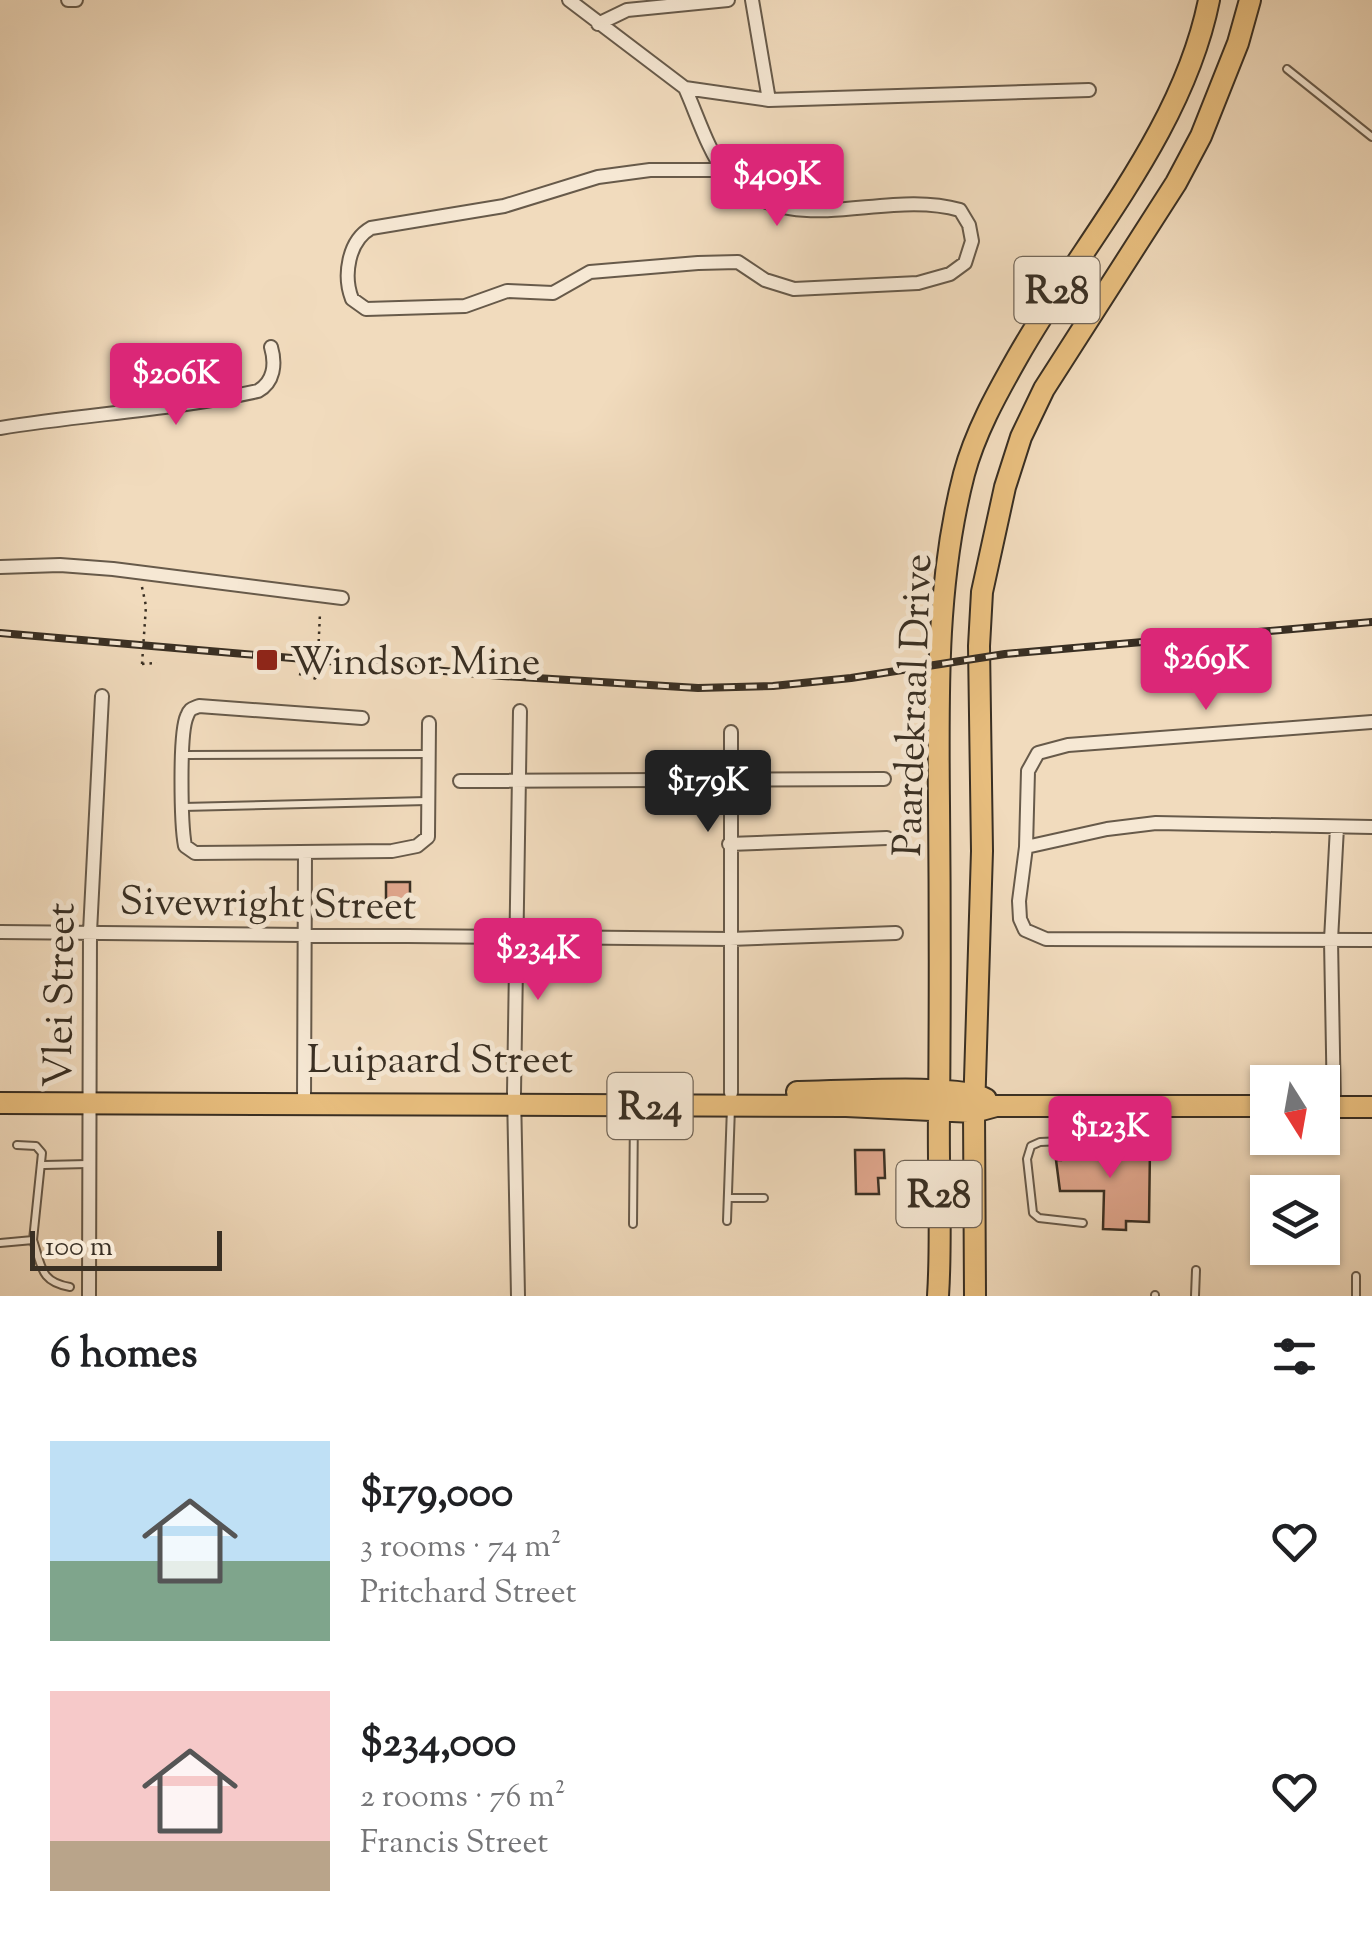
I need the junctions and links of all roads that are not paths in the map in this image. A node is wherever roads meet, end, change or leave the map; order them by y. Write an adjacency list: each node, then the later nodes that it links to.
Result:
1 (68, 0): 2 (street)
2 (76, 0)
3 (568, 0): 8 (street)
4 (728, 0): 8 (street)
5 (752, 0): 12 (street)
6 (1209, 0): 53 (main road, Paardekraal Drive / R28)
7 (1250, 0): 54 (main road, Paardekraal Drive / R28)
8 (598, 24): 10 (street)
9 (1287, 69): 13 (lane)
10 (686, 88): 12 (street); 14 (street)
11 (1088, 90): 12 (street)
12 (769, 100)
13 (1372, 137)
14 (724, 170): 14 (street)
15 (270, 347): 16 (street)
16 (0, 428)
17 (0, 567): 18 (street)
18 (342, 598)
19 (102, 696): 40 (street, Vlei Street)
20 (520, 711): 27 (street)
21 (362, 718): 26 (street)
22 (1372, 722): 37 (street)
23 (429, 723): 25 (street)
24 (731, 732): 30 (street)
25 (428, 754): 26 (lane); 31 (street)
26 (184, 755): 32 (street)
27 (518, 779): 29 (street); 30 (street); 43 (street)
28 (884, 779): 30 (street)
29 (460, 781)
30 (730, 781): 36 (street)
31 (428, 801): 32 (lane); 38 (street)
32 (183, 807): 38 (street)
33 (1337, 827): 34 (street); 37 (street); 45 (street)
34 (1372, 827)
35 (887, 838): 36 (street)
36 (729, 844): 44 (street)
37 (1026, 847): 45 (street)
38 (305, 852): 42 (street)
39 (0, 932): 40 (street, Sivewright Street)
40 (90, 932): 42 (street, Sivewright Street); 49 (street, Vlei Street)
41 (896, 933): 44 (street, Sivewright Street)
42 (306, 936): 43 (street, Sivewright Street); 50 (street)
43 (518, 938): 44 (street, Sivewright Street); 51 (street)
44 (730, 938): 52 (street)
45 (1330, 940): 46 (street); 47 (street)
46 (1372, 940)
47 (1329, 1065)
48 (0, 1091): 49 (main road, Luipaard Street / R24)
49 (89, 1097): 50 (main road, Luipaard Street / R24); 55 (main road, Luipaard Street / R24); 63 (street, Vlei Street)
50 (304, 1099): 51 (main road, Luipaard Street / R24)
51 (515, 1099): 52 (main road, Luipaard Street / R24); 56 (main road, Luipaard Street / R24); 75 (street)
52 (731, 1099): 53 (main road, Luipaard Street / R24); 56 (main road, Luipaard Street / R24); 64 (lane)
53 (939, 1101): 54 (main road, Luipaard Street / R24); 76 (main road, Paardekraal Drive / R28)
54 (975, 1102): 57 (main road, Luipaard Street / R24); 77 (main road, Paardekraal Drive / R28)
55 (0, 1103)
56 (634, 1106): 68 (lane)
57 (1124, 1106): 58 (main road, Luipaard Street / R24); 67 (lane)
58 (1250, 1106)
59 (1340, 1107): 60 (main road)
60 (1372, 1107)
61 (17, 1145): 62 (lane)
62 (44, 1164): 63 (lane); 69 (lane)
63 (89, 1164): 74 (street, Vlei Street)
64 (728, 1198): 65 (lane); 66 (lane)
65 (764, 1198)
66 (727, 1220)
67 (1083, 1223)
68 (632, 1224)
69 (33, 1240): 70 (lane); 73 (lane)
70 (0, 1243)
71 (1196, 1270): 78 (lane)
72 (1356, 1276): 79 (lane)
73 (70, 1287)
74 (89, 1296)
75 (518, 1296)
76 (938, 1296)
77 (974, 1296)
78 (1195, 1296)
79 (1356, 1296)

